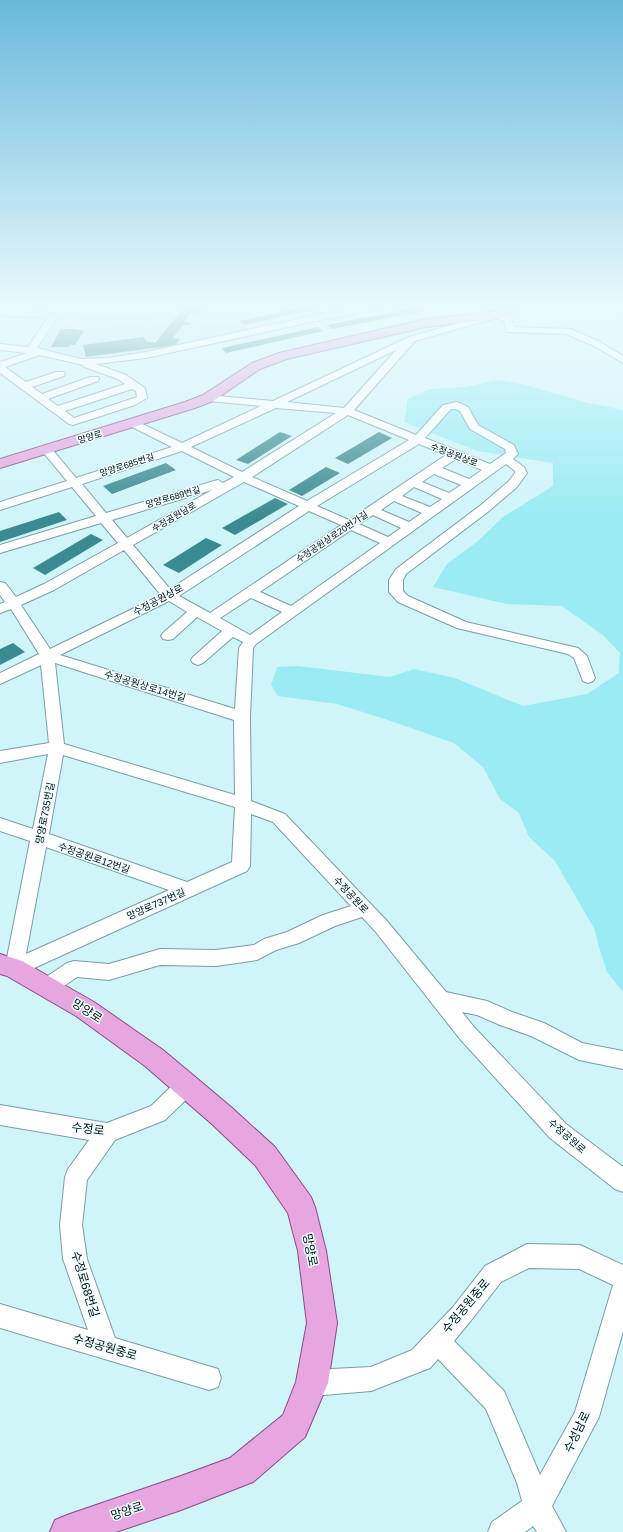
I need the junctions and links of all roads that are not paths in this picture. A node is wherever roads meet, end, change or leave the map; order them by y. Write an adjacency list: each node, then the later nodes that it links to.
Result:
1 (11, 376): 9 (street)
2 (53, 376): 9 (street)
3 (121, 376): 8 (street)
4 (240, 376): 11 (main road, 망양로)
5 (333, 376): 12 (street, 망양로685번길)
6 (378, 376): 14 (street, 수정공원남로)
7 (94, 379): 10 (street)
8 (133, 385): 13 (street); 13 (street)
9 (24, 386): 10 (street)
10 (40, 398): 13 (street)
11 (208, 398): 12 (street, 망양로); 15 (main road, 망양로)
12 (275, 404): 14 (street); 17 (street, 망양로685번길)
13 (57, 410)
14 (347, 411): 16 (street); 24 (street, 수정공원남로)
15 (132, 423): 17 (street); 18 (main road, 망양로)
16 (417, 440): 19 (street, 수정공원상로); 20 (street, 수정공원상로); 31 (street, 수정공원상로)
17 (181, 448): 24 (street); 25 (street, 망양로685번길)
18 (47, 450): 21 (main road, 망양로); 25 (street)
19 (454, 455): 22 (street, 수정공원상로20번가길); 23 (street, 수정공원상로)
20 (506, 459): 23 (street, 수정공원상로); 53 (street)
21 (0, 464)
22 (433, 469): 26 (street, 수정공원상로20번가길); 27 (street)
23 (491, 469): 27 (street, 수정공원상로)
24 (243, 477): 31 (street); 34 (street, 망양로689번길); 38 (street, 수정공원남로)
25 (73, 482): 30 (street, 망양로685번길); 34 (street)
26 (412, 482): 28 (street, 수정공원상로20번가길); 29 (street)
27 (470, 484): 29 (street, 수정공원상로)
28 (392, 496): 32 (street, 수정공원상로20번가길); 33 (street)
29 (450, 498): 33 (street, 수정공원상로)
30 (0, 506)
31 (308, 506): 35 (street); 42 (street, 수정공원상로)
32 (371, 510): 35 (street, 수정공원상로20번가길); 36 (street)
33 (430, 512): 36 (street, 수정공원상로)
34 (103, 518): 38 (street); 39 (street, 망양로689번길)
35 (349, 525): 37 (street); 41 (street, 수정공원상로20번가길)
36 (410, 527): 37 (street, 수정공원상로)
37 (389, 542): 46 (street, 수정공원상로)
38 (125, 544): 42 (street); 43 (street, 수정공원남로)
39 (0, 549)
40 (0, 586): 43 (street)
41 (250, 592): 46 (street); 47 (street, 수정공원상로20번가길)
42 (169, 596): 45 (street); 51 (street, 수정공원상로)
43 (14, 604): 44 (street, 수정공원남로); 51 (street)
44 (0, 609)
45 (196, 612): 47 (street); 49 (street)
46 (292, 612): 50 (street, 수정공원상로)
47 (210, 619): 48 (street)
48 (231, 631): 50 (street); 52 (street)
49 (168, 636)
50 (251, 642): 55 (street)
51 (47, 656): 54 (street, 수정공원상로); 55 (street, 수정공원상로14번길); 56 (street, 망양로735번길)
52 (198, 660)
53 (588, 678)
54 (0, 679)
55 (242, 717): 58 (street)
56 (57, 747): 57 (street, 수정공원로); 58 (street, 수정공원로); 60 (street, 망양로735번길)
57 (0, 757)
58 (243, 804): 61 (street, 망양로737번길); 62 (street, 수정공원로)
59 (0, 824): 60 (street, 수정공원로12번길)
60 (40, 839): 61 (street, 수정공원로12번길); 63 (street, 망양로735번길)
61 (188, 890): 63 (street, 망양로737번길)
62 (365, 909): 64 (street); 65 (street, 수정공원로)
63 (7, 966): 64 (main road, 망양로)
64 (47, 987): 67 (main road, 망양로)
65 (440, 999): 66 (street); 70 (street, 수정공원로)
66 (623, 1060)
67 (187, 1085): 69 (street, 수정로); 77 (main road, 망양로)
68 (0, 1115): 69 (street, 수정로)
69 (107, 1133): 75 (street, 수정로68번길)
70 (623, 1181)
71 (623, 1277): 74 (street, 수정공원중로)
72 (623, 1289): 78 (street, 수성남로)
73 (0, 1316): 75 (street, 수정공원중로)
74 (437, 1341): 77 (street, 수정공원중로); 78 (street)
75 (106, 1347): 76 (street, 수정공원중로)
76 (209, 1378)
77 (312, 1383): 79 (main road, 망양로)
78 (537, 1507): 80 (street, 수성남로); 81 (street)
79 (68, 1532)
80 (502, 1532)
81 (552, 1532)

